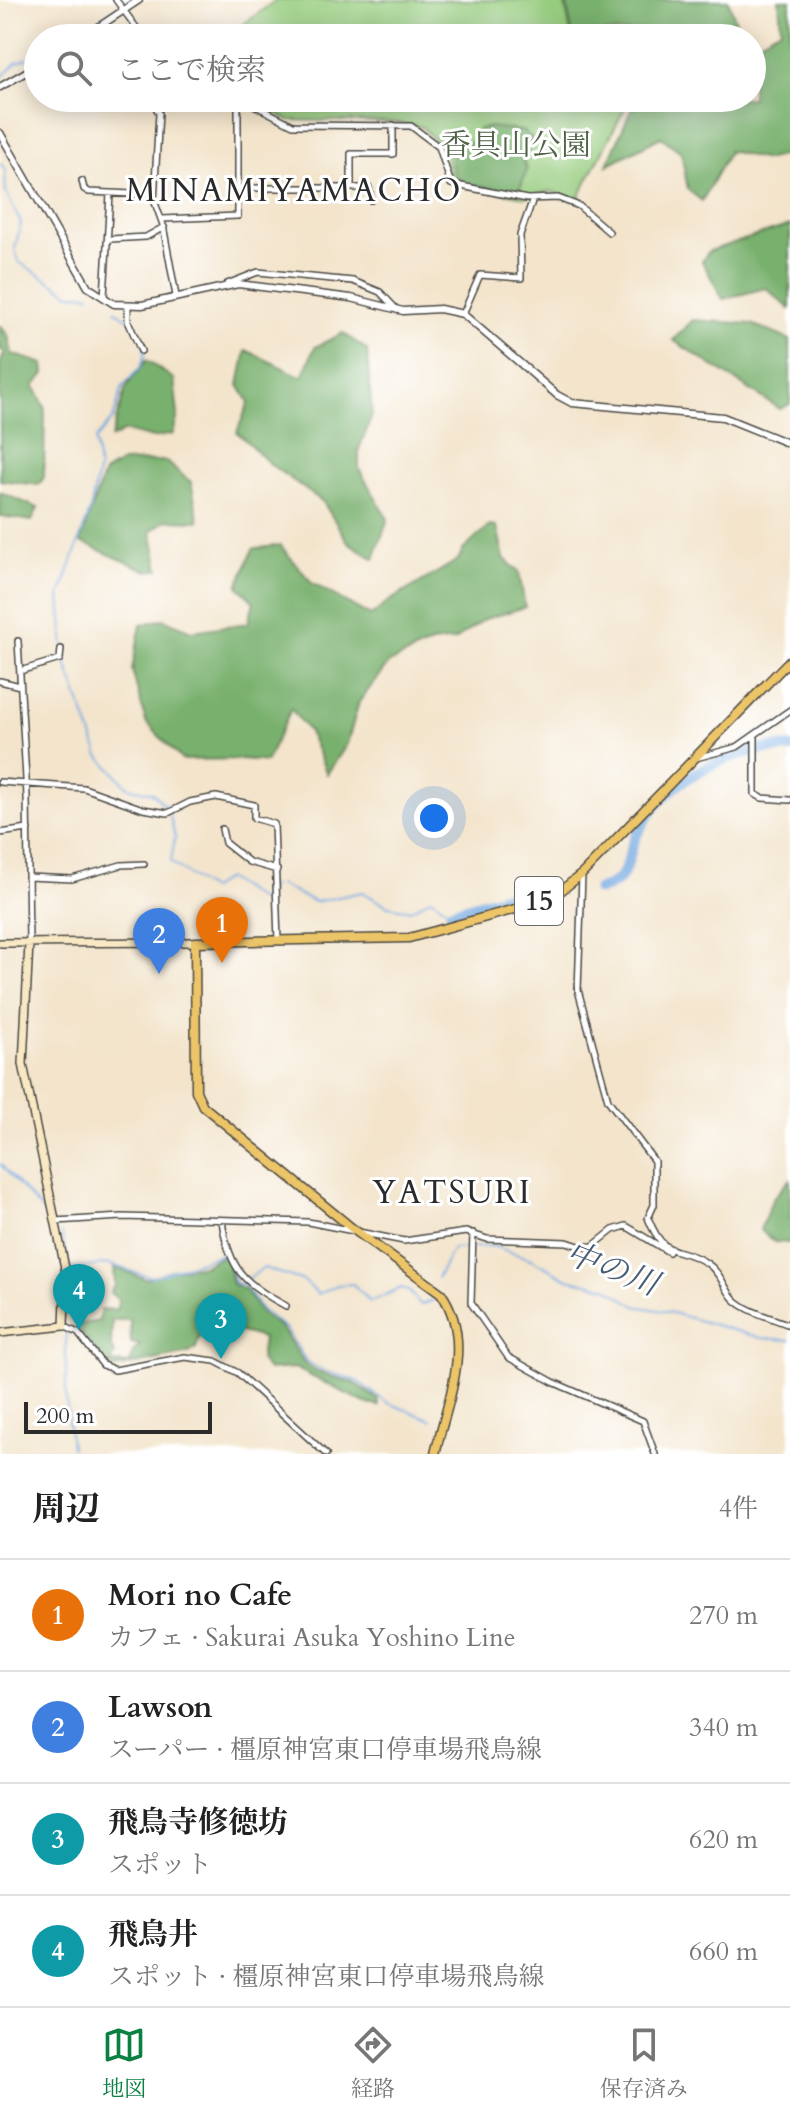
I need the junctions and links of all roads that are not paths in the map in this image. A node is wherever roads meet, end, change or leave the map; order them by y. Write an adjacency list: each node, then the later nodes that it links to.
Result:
1 (139, 0): 3 (street)
2 (116, 2): 3 (street)
3 (124, 12): 4 (street); 5 (street)
4 (105, 24)
5 (133, 24)
6 (24, 73): 7 (street)
7 (0, 87)
8 (158, 112): 17 (street)
9 (238, 112): 14 (street)
10 (268, 112): 11 (street)
11 (393, 125): 15 (street); 18 (street)
12 (0, 133): 26 (street)
13 (82, 181): 16 (street)
14 (238, 188): 15 (street); 20 (street)
15 (351, 188): 19 (street)
16 (110, 194): 17 (street); 23 (street)
17 (154, 195): 20 (street)
18 (533, 199): 22 (street); 29 (street)
19 (371, 200)
20 (162, 219): 21 (street)
21 (164, 227): 23 (street); 25 (street)
22 (609, 232)
23 (110, 239): 26 (street)
24 (227, 284): 25 (street); 28 (street); 28 (street)
25 (176, 296): 27 (street)
26 (104, 298): 27 (street)
27 (128, 306): 30 (street)
28 (398, 310): 29 (street)
29 (463, 314): 31 (street)
30 (141, 351)
31 (790, 444)
32 (18, 641): 35 (street)
33 (61, 649): 35 (street)
34 (790, 660): 40 (main road, 15)
35 (20, 671): 37 (street)
36 (0, 681): 37 (street)
37 (20, 686): 42 (street)
38 (790, 710): 39 (street)
39 (755, 737): 40 (street); 43 (street)
40 (693, 758): 49 (main road, 15)
41 (0, 782): 42 (street)
42 (25, 783): 44 (street); 48 (street)
43 (790, 800)
44 (28, 829): 46 (street); 50 (street)
45 (222, 829): 48 (street)
46 (0, 833)
47 (144, 864): 50 (street)
48 (277, 870): 51 (street)
49 (582, 874): 51 (main road, 15); 59 (street)
50 (28, 877): 54 (street)
51 (278, 941): 52 (main road, 15)
52 (195, 942): 54 (main road); 57 (main road)
53 (0, 943): 54 (main road)
54 (29, 943): 56 (main road)
55 (222, 1221): 56 (street); 57 (street); 60 (street)
56 (52, 1222): 62 (main road)
57 (353, 1229): 58 (street); 65 (main road)
58 (473, 1233): 59 (street); 66 (street)
59 (669, 1252): 61 (street)
60 (286, 1306)
61 (790, 1325)
62 (64, 1326): 63 (main road); 64 (street)
63 (0, 1333)
64 (326, 1454)
65 (435, 1454)
66 (655, 1454)

